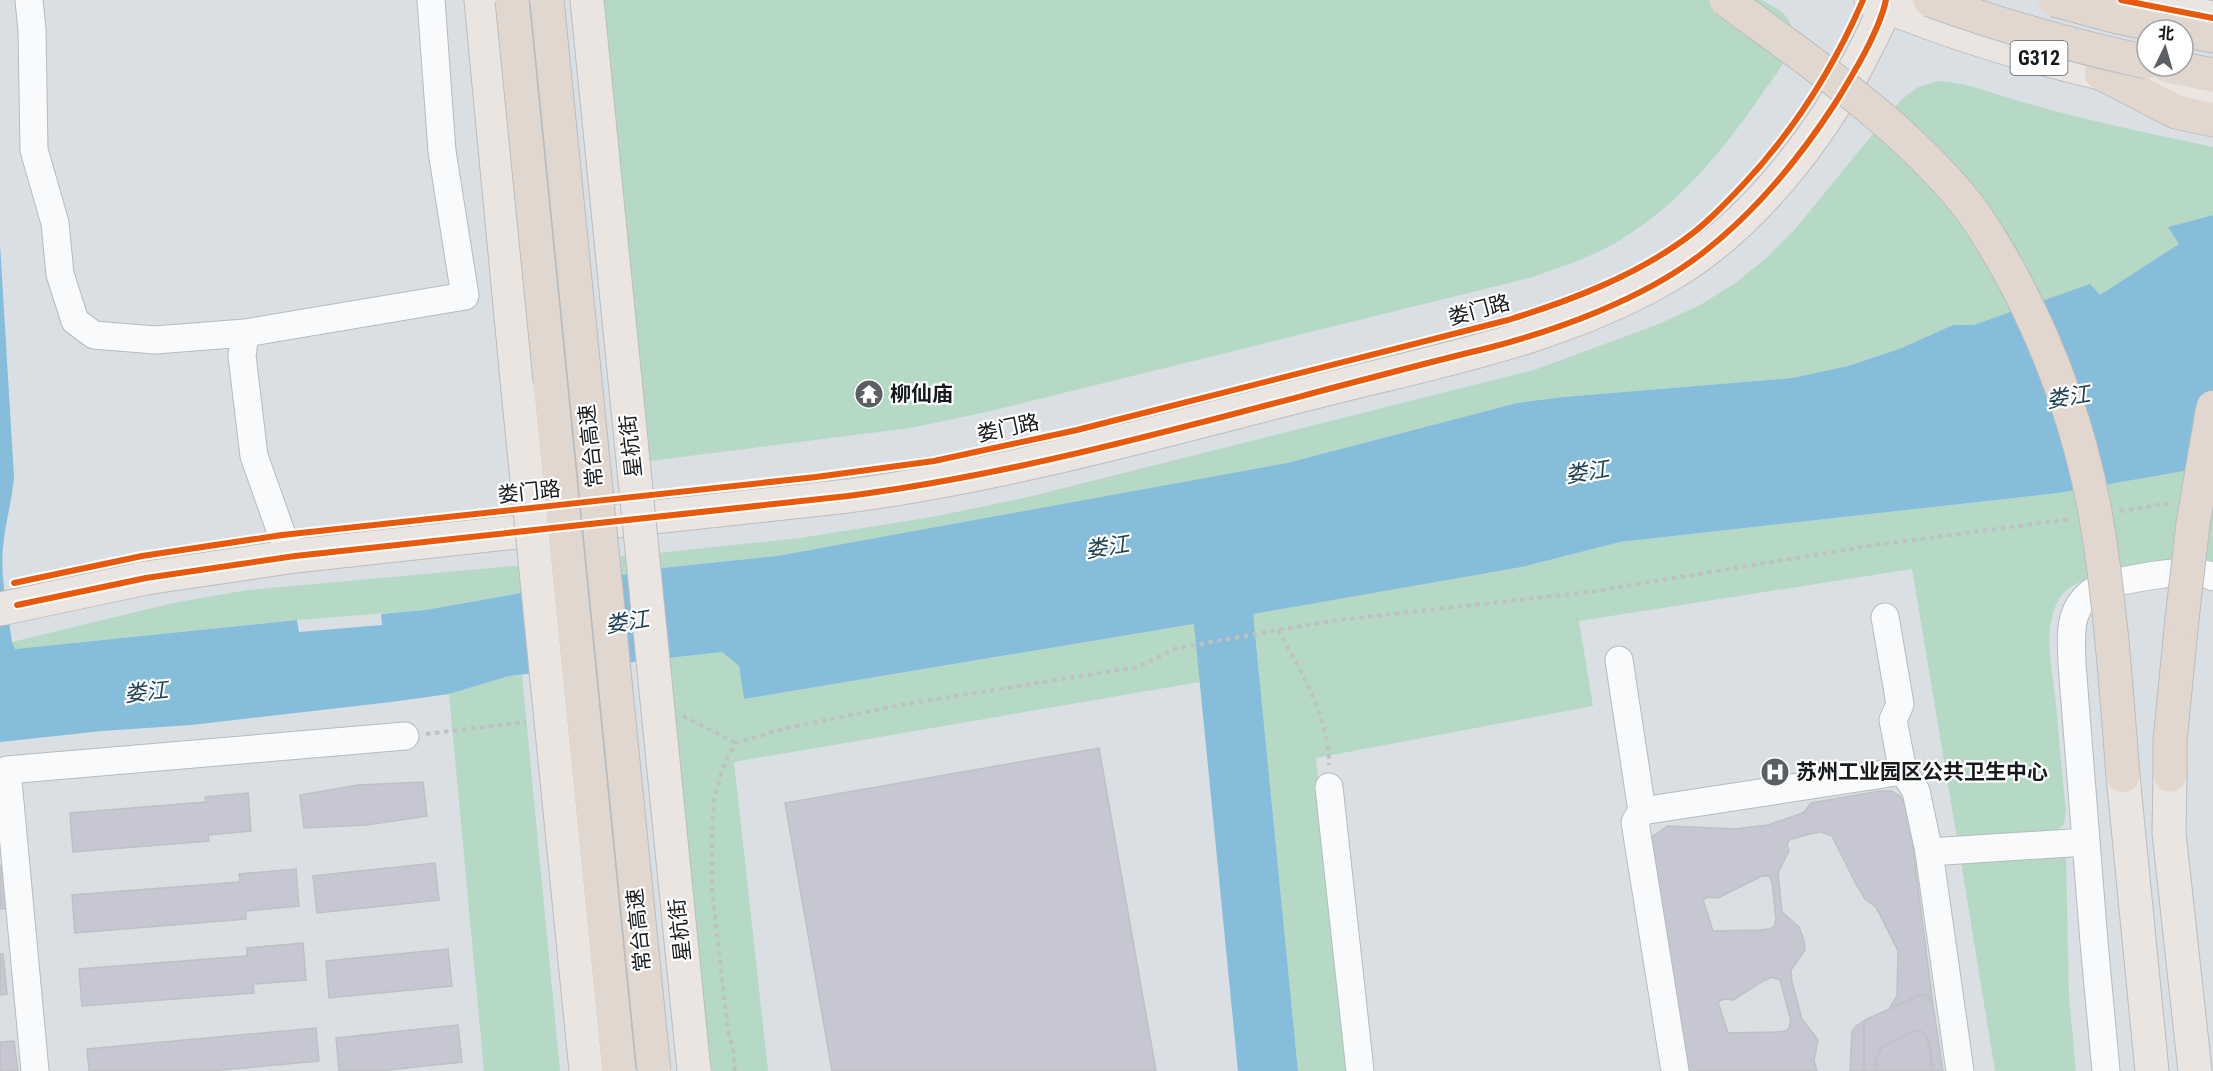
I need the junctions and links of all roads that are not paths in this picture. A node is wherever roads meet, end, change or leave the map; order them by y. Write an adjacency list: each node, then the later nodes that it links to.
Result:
1 (29, 0): 22 (street)
2 (431, 0): 22 (street)
3 (481, 0): 40 (main road, bridge)
4 (512, 0): 41 (highway, 常台高速, bridge)
5 (547, 0): 42 (highway, 常台高速, bridge)
6 (588, 0): 43 (main road, 星杭街, bridge)
7 (1726, 0): 34 (highway, bridge)
8 (1930, 0): 16 (highway, bridge)
9 (2055, 0): 13 (highway, bridge)
10 (2121, 0): 12 (main road)
11 (1877, 1): 18 (main road, G312); 25 (main road, 娄门路)
12 (2213, 18)
13 (2135, 20)
14 (2195, 33): 15 (highway)
15 (2213, 36)
16 (2135, 59)
17 (2195, 71): 19 (highway)
18 (2101, 73): 20 (main road, G312); 21 (highway)
19 (2213, 75)
20 (2213, 96)
21 (2213, 120)
22 (245, 333): 25 (street)
23 (2213, 407): 29 (highway, bridge)
24 (2213, 498): 29 (highway, bridge)
25 (288, 545): 27 (main road, 娄门路)
26 (2213, 577): 37 (street)
27 (8, 596)
28 (1885, 617): 32 (street)
29 (2182, 619): 33 (highway)
30 (1619, 660): 36 (street)
31 (405, 736): 39 (street)
32 (1903, 771): 36 (street); 38 (street)
33 (2170, 775): 49 (main road)
34 (2123, 776): 48 (main road)
35 (1329, 787): 44 (street)
36 (1642, 811): 45 (street)
37 (2086, 842): 38 (street); 47 (street)
38 (1929, 852): 46 (street)
39 (35, 1071)
40 (586, 1071)
41 (619, 1071)
42 (654, 1071)
43 (694, 1071)
44 (1360, 1071)
45 (1675, 1071)
46 (1960, 1071)
47 (2106, 1071)
48 (2152, 1071)
49 (2195, 1071)

